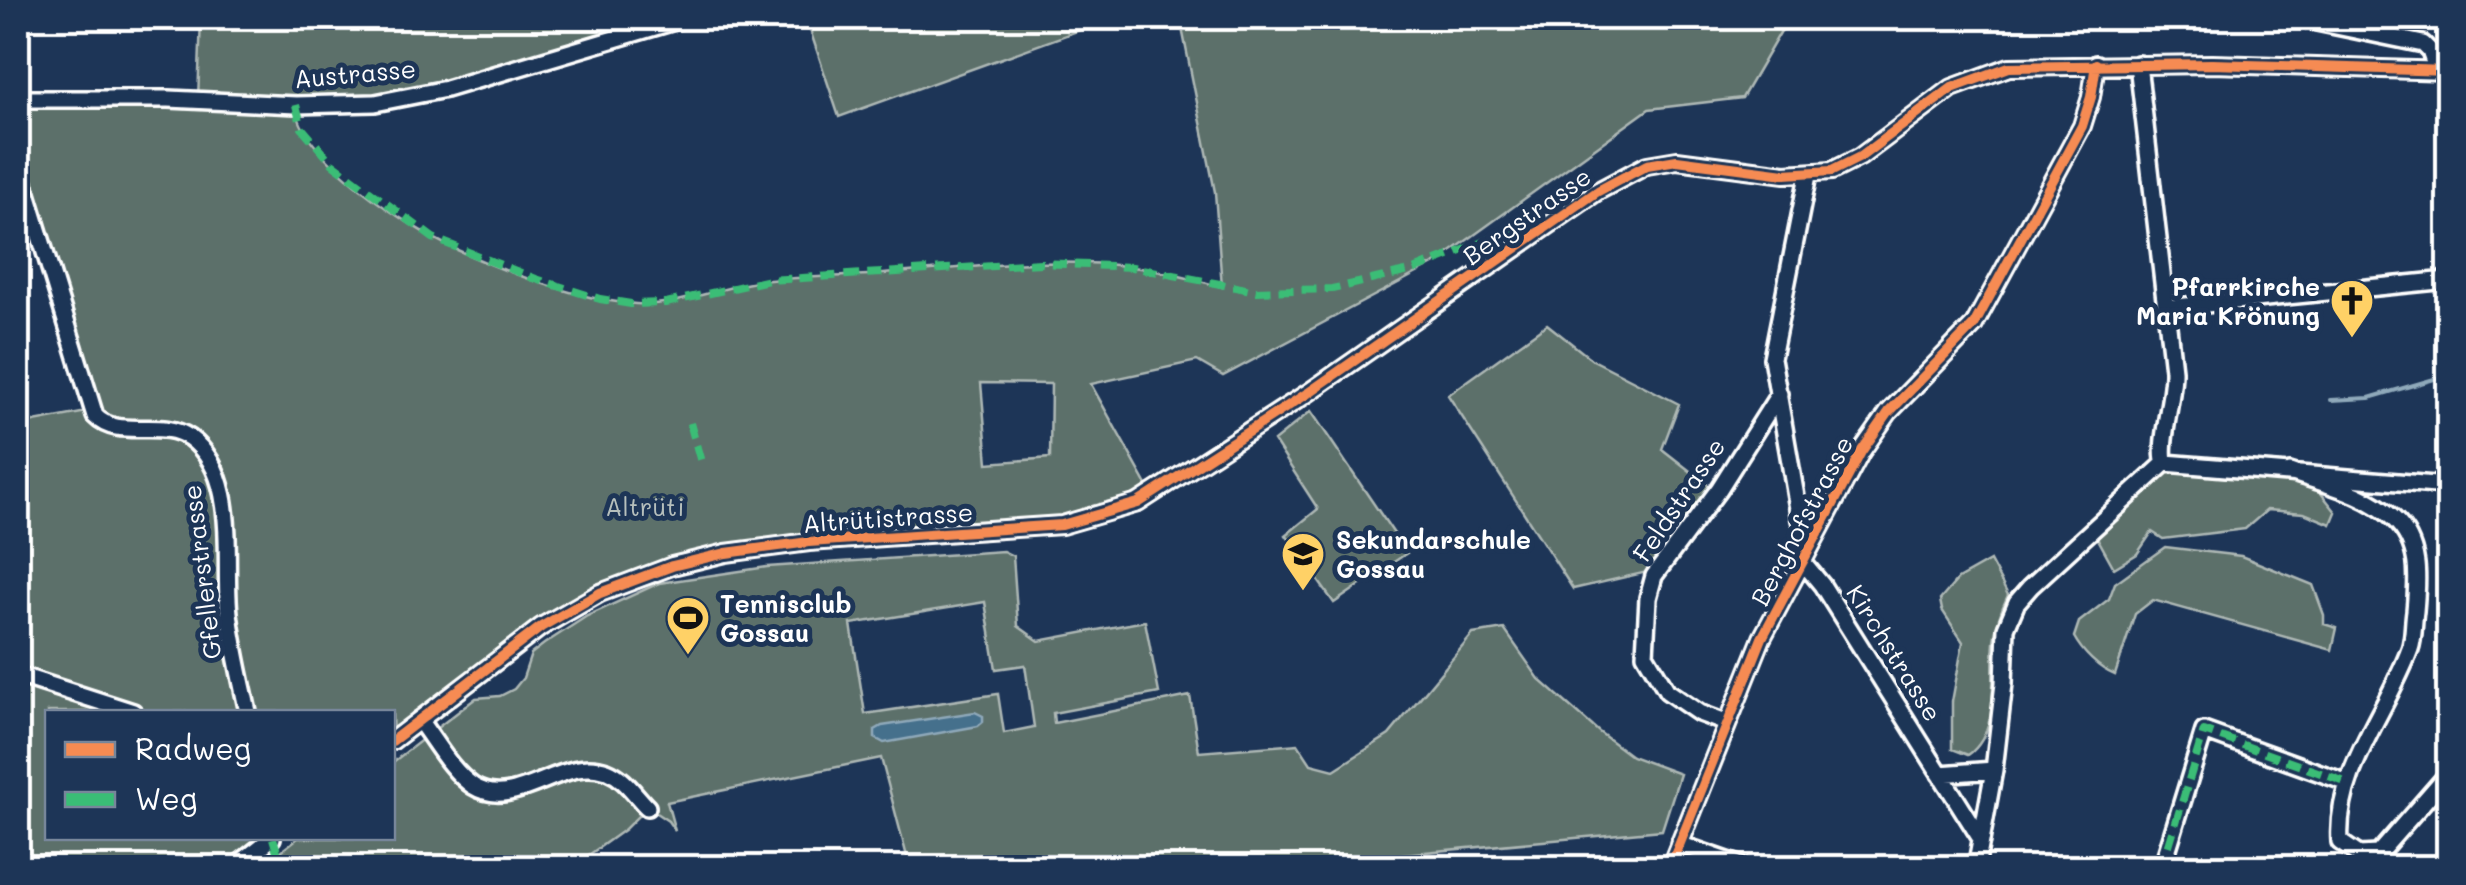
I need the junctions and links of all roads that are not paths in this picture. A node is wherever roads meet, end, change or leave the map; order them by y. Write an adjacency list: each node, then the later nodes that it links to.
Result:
1 (685, 18): 6 (street, Austrasse)
2 (2298, 18): 5 (street)
3 (2096, 64): 4 (street, Bergstrasse); 8 (street, Bergstrasse); 16 (street, Berghofstrasse)
4 (2138, 64): 5 (street, Bergstrasse); 10 (street)
5 (2443, 71)
6 (18, 98)
7 (18, 164): 20 (street, Gfellerstrasse)
8 (1808, 174): 11 (street); 15 (street, Bergstrasse)
9 (2448, 280): 10 (street)
10 (2166, 308): 12 (street)
11 (1779, 394): 16 (street); 22 (street, Feldstrasse)
12 (2165, 463): 13 (street); 24 (street)
13 (2290, 472): 14 (street); 27 (street)
14 (2448, 486)
15 (1138, 503): 21 (street, Altrütistrasse)
16 (1814, 539): 17 (street, Berghofstrasse)
17 (1802, 561): 22 (street, Berghofstrasse); 25 (street, Kirchstrasse)
18 (18, 674): 19 (street)
19 (127, 710)
20 (248, 710)
21 (419, 720): 23 (street, Altrütistrasse); 28 (street)
22 (1726, 723): 31 (street, Berghofstrasse)
23 (395, 739)
24 (1994, 770): 25 (street); 29 (street)
25 (1940, 774): 29 (street, Kirchstrasse)
26 (2448, 774): 27 (street)
27 (2348, 784): 36 (street)
28 (647, 806)
29 (1981, 839): 35 (street)
30 (269, 840): 32 (street)
31 (1679, 844): 33 (street, Berghofstrasse); 34 (street)
32 (234, 868)
33 (1670, 868)
34 (1748, 868)
35 (1976, 868)
36 (2162, 868)

